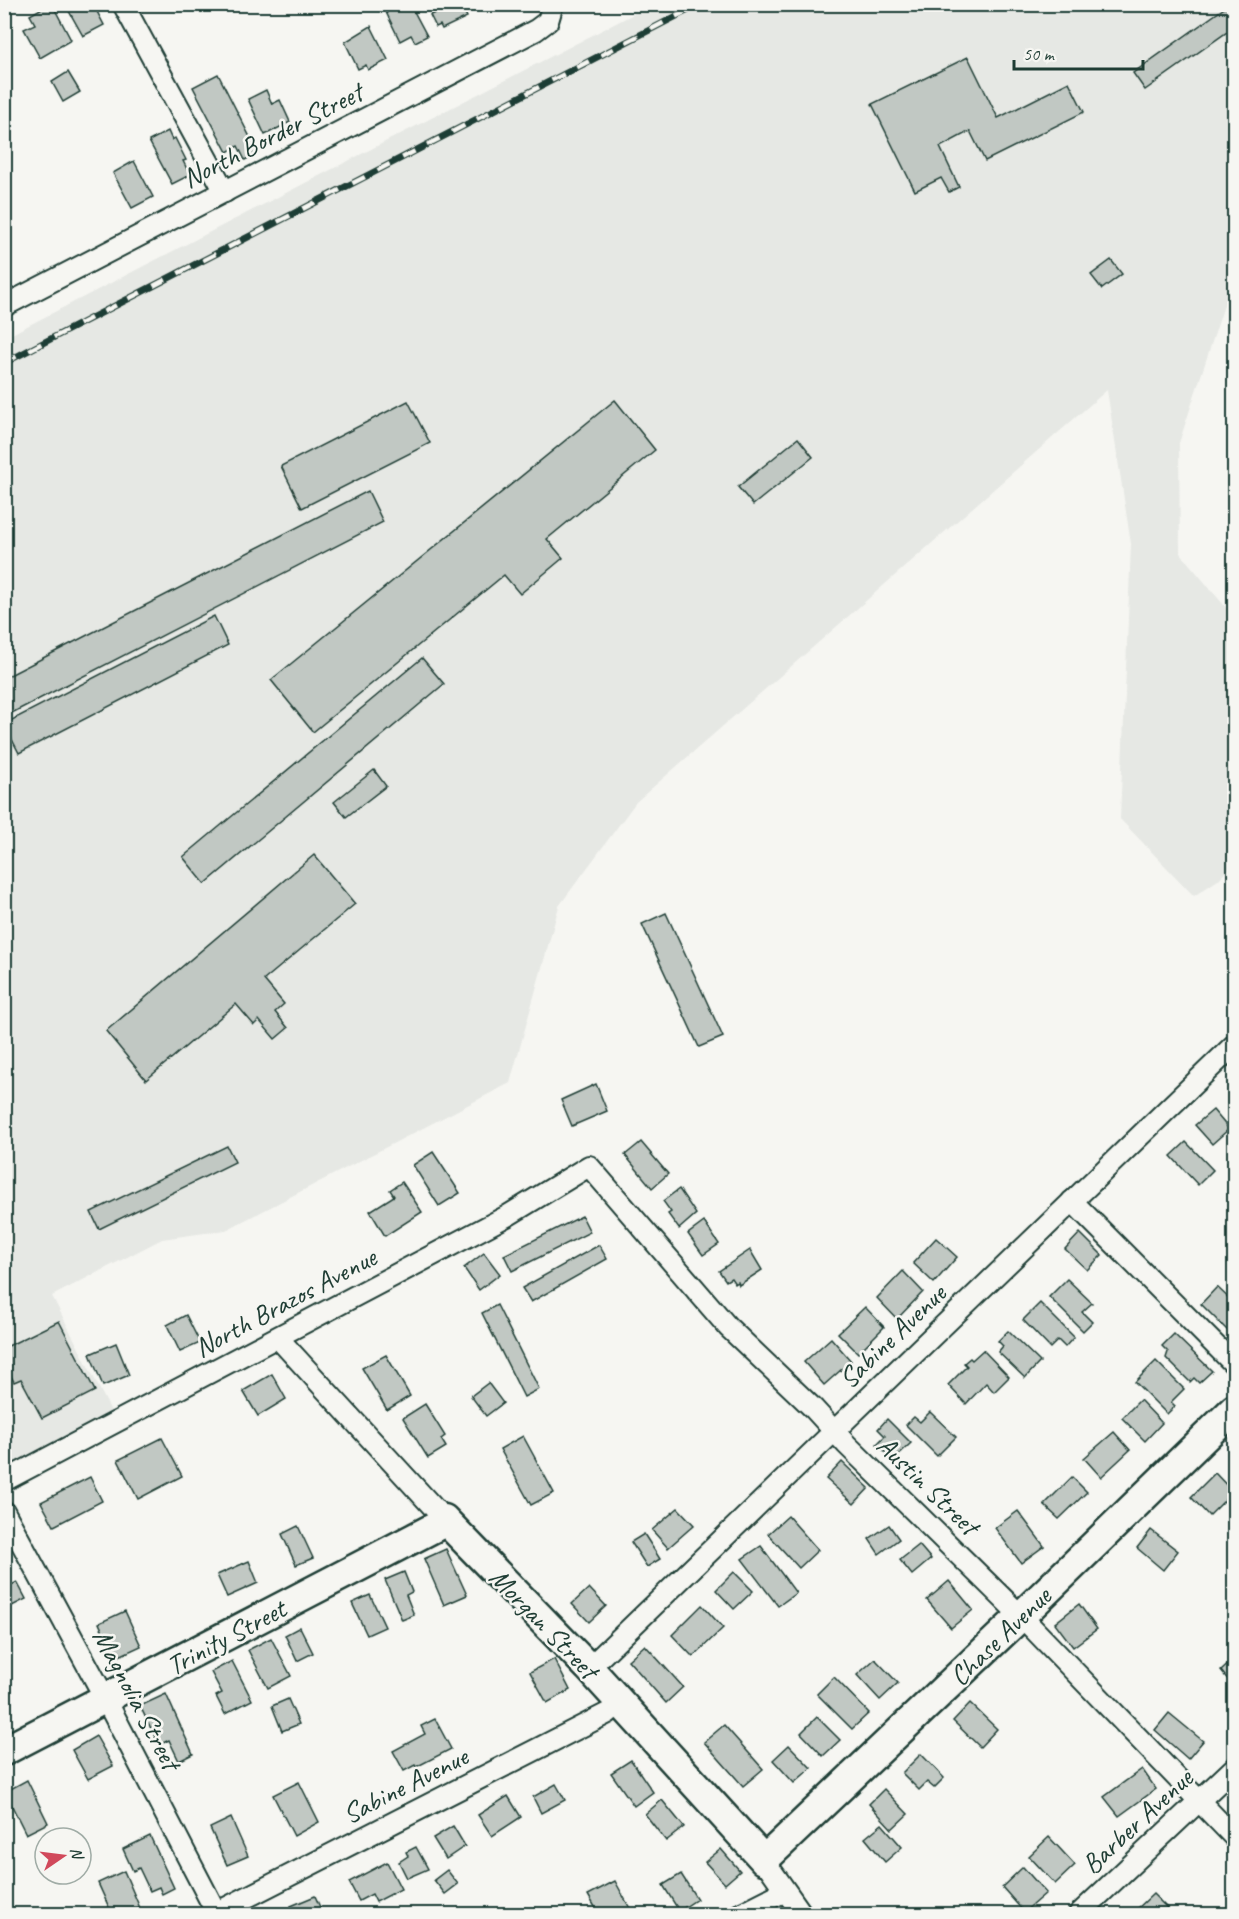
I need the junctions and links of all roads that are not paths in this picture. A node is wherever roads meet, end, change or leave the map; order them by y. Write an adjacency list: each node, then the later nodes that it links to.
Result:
1 (123, 4): 3 (street)
2 (553, 4): 3 (street, North Border Street)
3 (225, 192): 4 (street, North Border Street)
4 (4, 306)
5 (1234, 1045): 7 (street, Sabine Avenue)
6 (589, 1166): 8 (street, North Brazos Avenue); 11 (street, Austin Street)
7 (1072, 1201): 9 (street); 11 (street, Sabine Avenue)
8 (278, 1338): 12 (street, North Brazos Avenue); 14 (street, Morgan Street)
9 (1234, 1364)
10 (1234, 1409): 15 (street, Chase Avenue)
11 (835, 1430): 15 (street, Austin Street); 16 (street, Sabine Avenue)
12 (4, 1481)
13 (4, 1510): 17 (street, Magnolia Street)
14 (444, 1519): 16 (street, Morgan Street); 17 (street, Trinity Street)
15 (1021, 1616): 21 (street, Austin Street); 23 (street, Chase Avenue)
16 (588, 1668): 18 (street, Morgan Street)
17 (106, 1700): 19 (street, Trinity Street); 25 (street, Magnolia Street)
18 (619, 1702): 23 (street, Morgan Street); 25 (street, Sabine Avenue)
19 (4, 1751)
20 (1234, 1768): 21 (street, Barber Avenue)
21 (1201, 1801): 22 (street, Austin Street); 28 (street, Barber Avenue)
22 (1234, 1837)
23 (764, 1860): 24 (street, Morgan Street)
24 (785, 1891): 26 (street); 27 (street, Morgan Street)
25 (216, 1914)
26 (740, 1914)
27 (802, 1914)
28 (1079, 1914)

